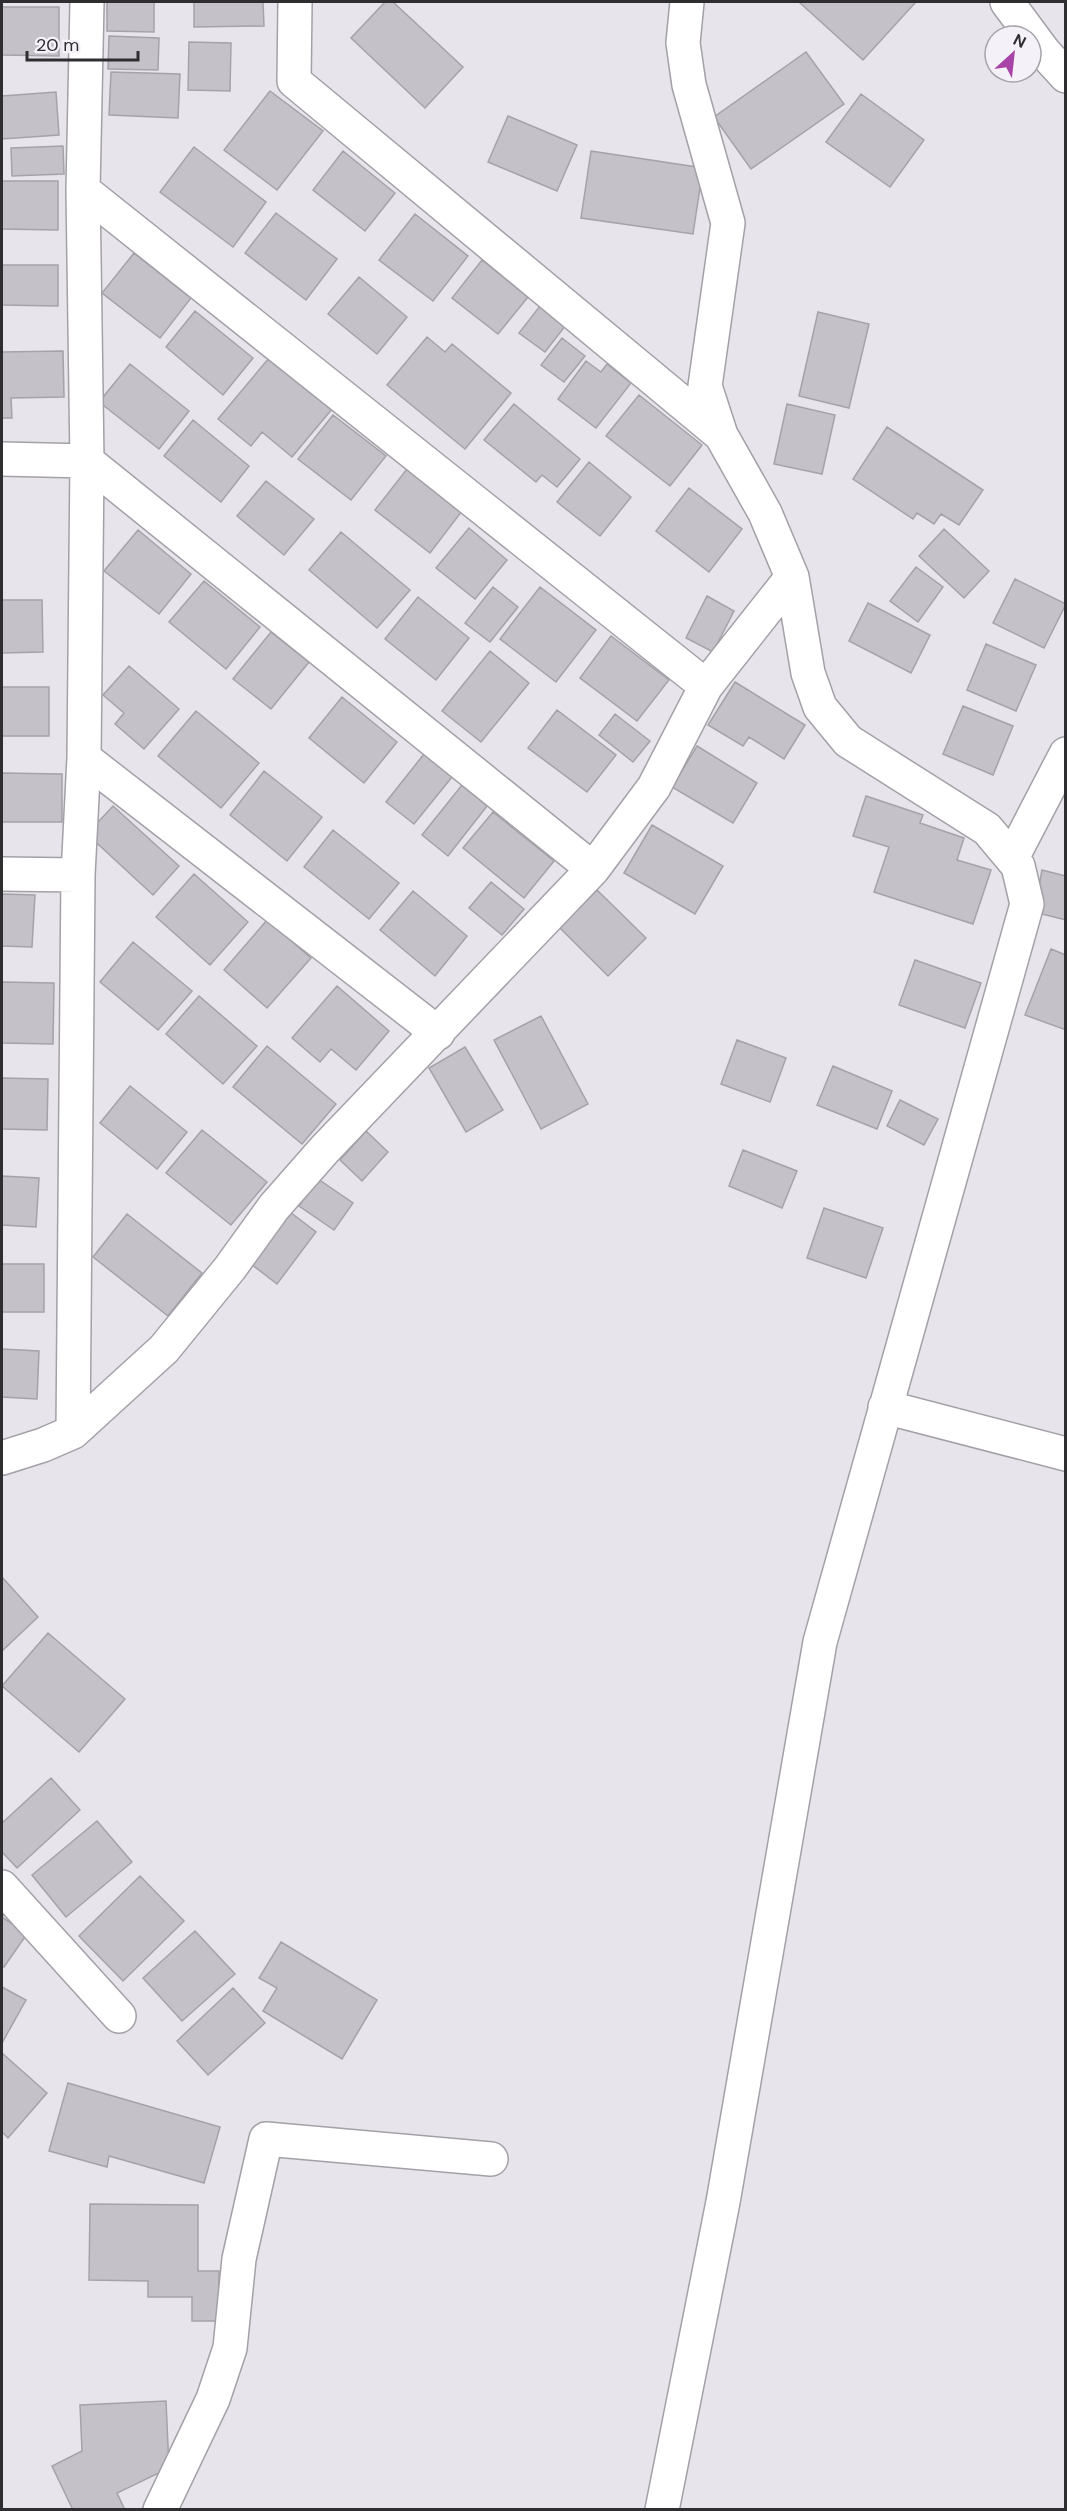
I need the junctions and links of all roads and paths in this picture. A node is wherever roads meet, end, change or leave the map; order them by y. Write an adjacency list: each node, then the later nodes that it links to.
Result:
1 (87, 2): 6 (street)
2 (295, 2): 7 (street)
3 (687, 2): 7 (street)
4 (1007, 2): 5 (street)
5 (1065, 76)
6 (83, 189): 9 (street); 11 (street)
7 (720, 435): 10 (street)
8 (2, 459): 9 (street)
9 (87, 461): 13 (street); 15 (street)
10 (792, 577): 11 (street); 14 (street)
11 (706, 686): 15 (street)
12 (1065, 754): 14 (street)
13 (84, 758): 17 (street); 18 (street)
14 (1012, 858): 19 (street)
15 (593, 869): 18 (street)
16 (2, 874): 17 (street)
17 (78, 875): 20 (street)
18 (438, 1033): 20 (street)
19 (885, 1407): 21 (street); 27 (street)
20 (74, 1432): 22 (street)
21 (1065, 1454)
22 (2, 1458)
23 (2, 1887): 24 (street)
24 (119, 2016)
25 (491, 2159): 26 (street)
26 (160, 2510)
27 (662, 2510)

